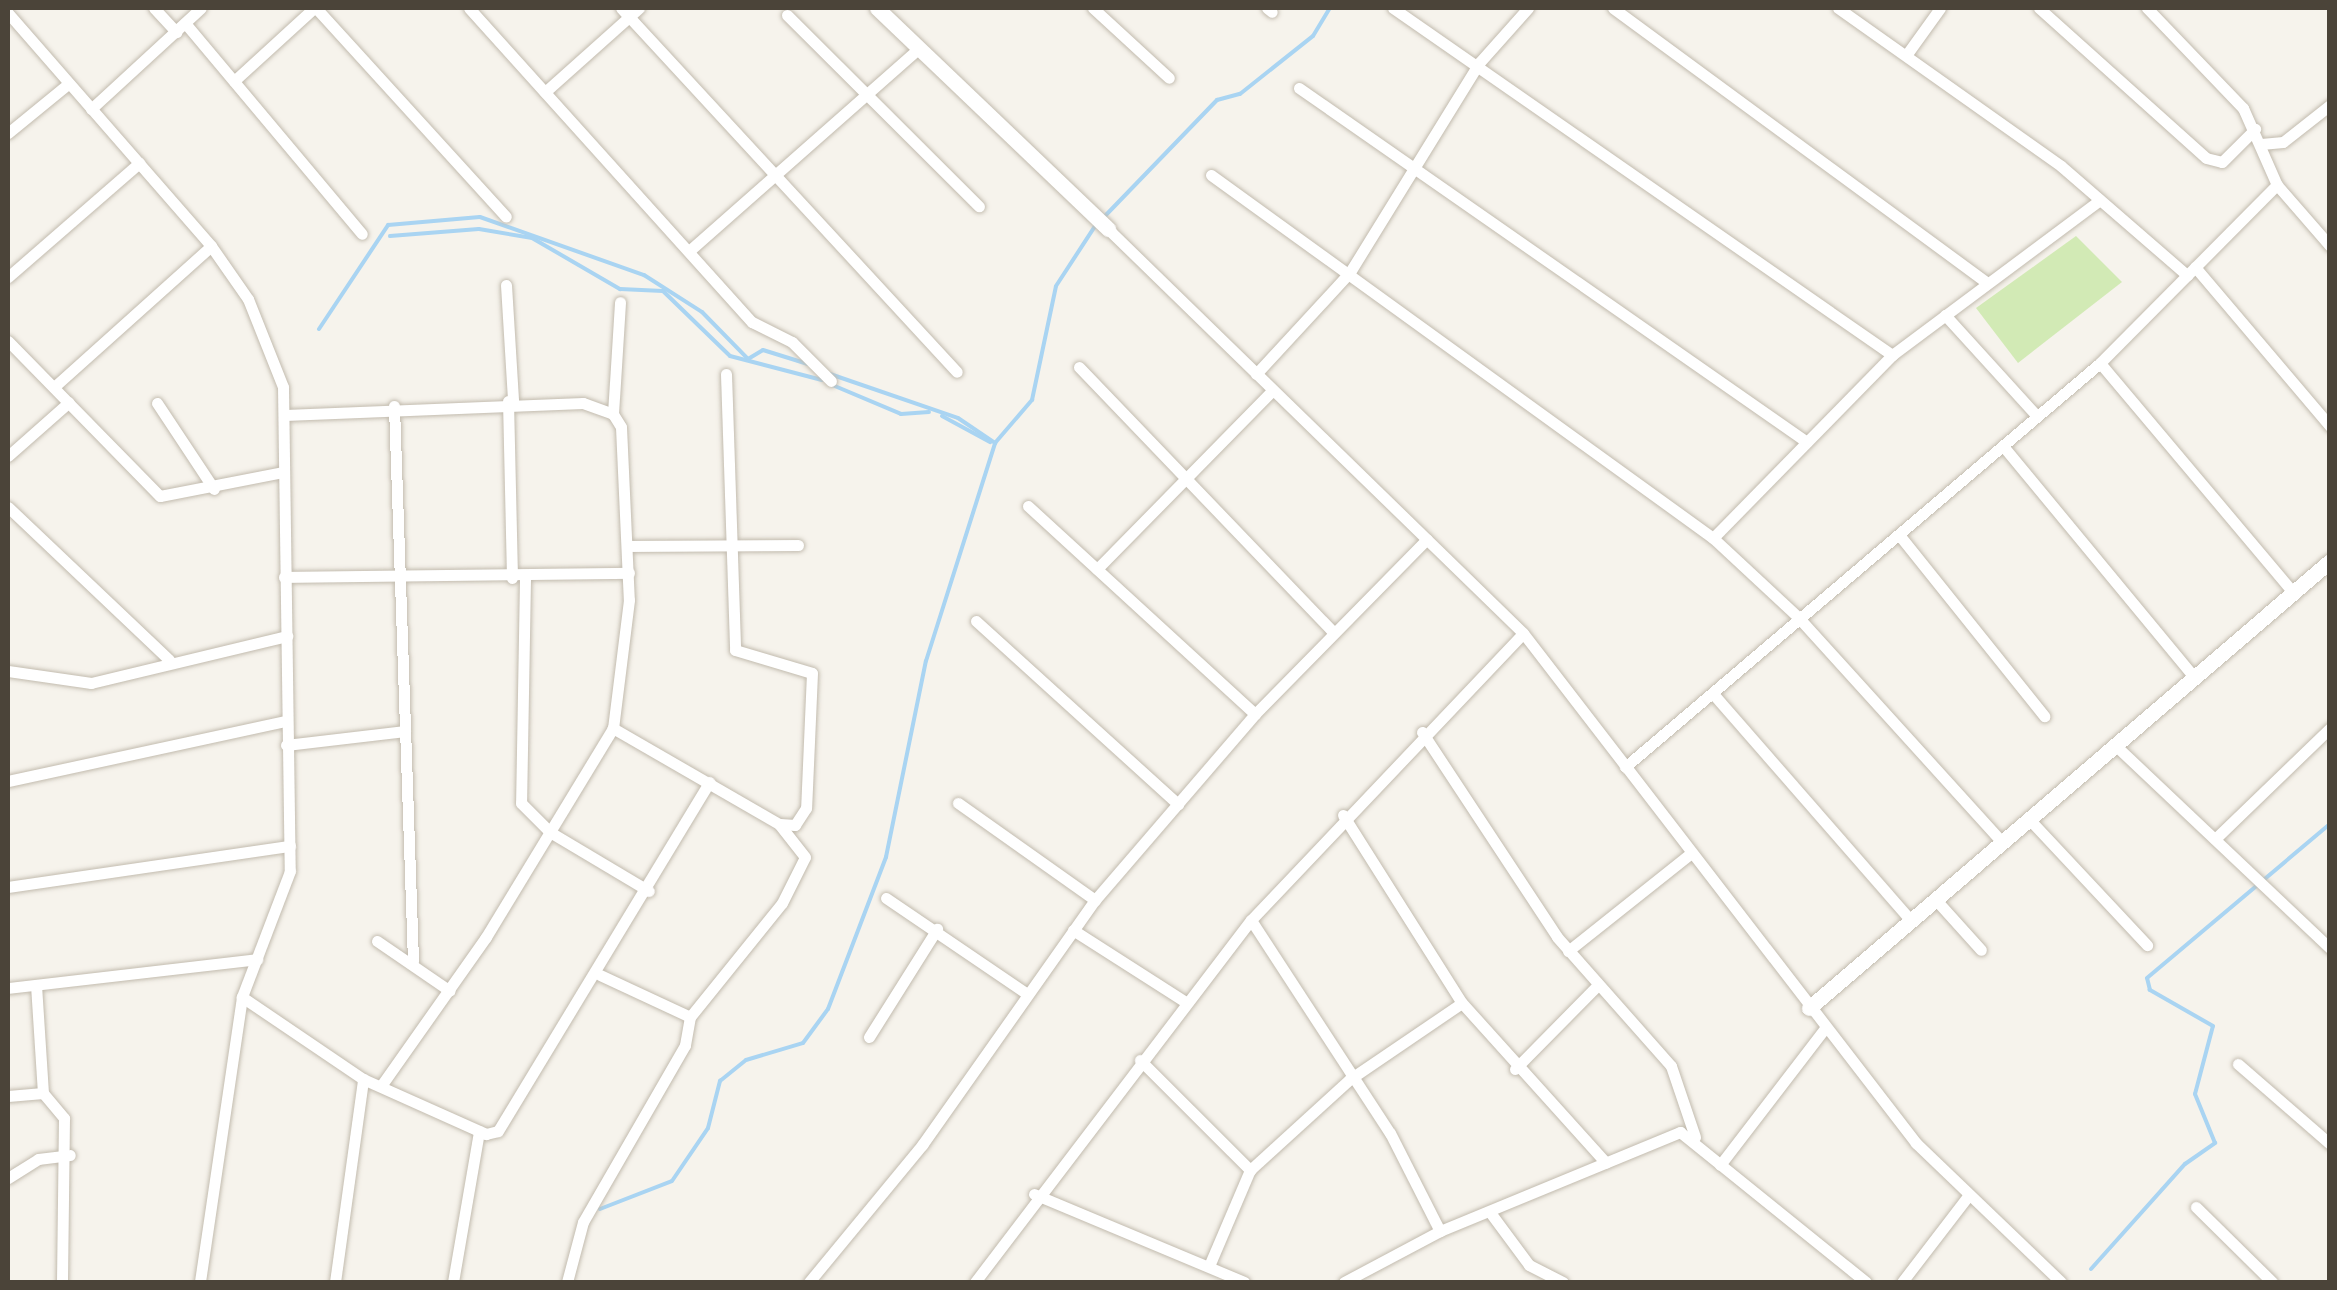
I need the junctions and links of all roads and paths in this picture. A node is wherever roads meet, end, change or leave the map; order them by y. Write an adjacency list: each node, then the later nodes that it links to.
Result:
1 (154, 8): 17 (street)
2 (202, 8): 17 (street)
3 (315, 8): 22 (street); 39 (street)
4 (469, 8): 25 (street)
5 (877, 8): 18 (street)
6 (1093, 8): 21 (street)
7 (1393, 8): 20 (street)
8 (1528, 8): 20 (street)
9 (1613, 8): 48 (street)
10 (1838, 8): 19 (street)
11 (1940, 8): 19 (street)
12 (2039, 8): 29 (street)
13 (2147, 8): 29 (street)
14 (629, 10): 25 (street); 34 (street)
15 (8, 13): 23 (street)
16 (787, 15): 26 (street)
17 (180, 28): 22 (street); 28 (street)
18 (919, 48): 26 (street); 40 (street)
19 (1907, 54): 37 (street)
20 (1478, 63): 33 (street); 53 (street)
21 (1168, 78)
22 (234, 81): 41 (street)
23 (68, 84): 28 (street); 30 (street)
24 (1299, 88): 33 (street)
25 (545, 92): 44 (street)
26 (865, 95): 34 (street); 38 (street)
27 (2330, 106): 31 (street)
28 (92, 110): 32 (street)
29 (2255, 129): 31 (street)
30 (8, 133)
31 (2262, 144): 36 (street)
32 (139, 162): 42 (street); 47 (street)
33 (1412, 167): 46 (street); 70 (street)
34 (773, 175): 44 (street); 56 (street)
35 (1211, 175): 46 (street)
36 (2277, 185): 43 (street); 45 (street)
37 (2100, 200): 45 (street); 48 (street)
38 (979, 206)
39 (506, 217)
40 (1108, 229): 58 (street)
41 (362, 234)
42 (211, 246): 60 (street); 67 (street)
43 (2330, 246)
44 (689, 251): 59 (street)
45 (2191, 271): 54 (street); 69 (street)
46 (1350, 272): 58 (street); 79 (street)
47 (8, 277)
48 (1987, 282): 51 (street)
49 (506, 284): 62 (street)
50 (620, 302): 66 (street)
51 (1945, 315): 53 (street); 68 (street)
52 (8, 341): 60 (street)
53 (1892, 355): 70 (street)
54 (2100, 362): 68 (street); 90 (street)
55 (1078, 366): 74 (street)
56 (958, 372)
57 (726, 374): 81 (street)
58 (1256, 374): 61 (street)
59 (831, 381)
60 (54, 387): 63 (street)
61 (1272, 391): 74 (street); 80 (street)
62 (510, 401): 65 (street); 66 (street); 88 (street)
63 (69, 402): 72 (street); 75 (street)
64 (158, 403): 75 (street)
65 (394, 406): 67 (street); 89 (street)
66 (612, 414): 83 (street)
67 (285, 415): 73 (street)
68 (2037, 416): 71 (street)
69 (2330, 426)
70 (1807, 442): 79 (street)
71 (2003, 446): 78 (street); 98 (street)
72 (8, 456)
73 (284, 472): 75 (street); 87 (street)
74 (1188, 476): 85 (street); 93 (street)
75 (214, 489)
76 (1028, 506): 85 (street)
77 (8, 509): 96 (street)
78 (1900, 536): 91 (street); 101 (street)
79 (1713, 538): 91 (street)
80 (1426, 539): 93 (street); 94 (street)
81 (726, 544): 82 (street); 83 (street); 116 (street)
82 (798, 545)
83 (629, 546): 86 (street)
84 (2330, 561): 90 (street)
85 (1097, 569): 100 (street)
86 (629, 573): 88 (street); 103 (street)
87 (284, 576): 89 (street); 95 (street)
88 (518, 579): 89 (street); 117 (street)
89 (402, 581): 105 (street)
90 (2294, 592): 98 (street)
91 (1798, 617): 99 (street); 119 (street)
92 (976, 622): 113 (street)
93 (1334, 633): 100 (street)
94 (1524, 633): 106 (street); 109 (street)
95 (287, 636): 96 (street); 102 (street)
96 (169, 660): 97 (street)
97 (8, 671)
98 (2194, 677): 107 (street)
99 (1715, 696): 109 (street); 128 (street)
100 (1255, 714): 113 (street)
101 (2044, 716)
102 (286, 721): 108 (street); 110 (street)
103 (612, 728): 111 (street); 117 (street)
104 (2330, 728): 118 (street)
105 (406, 731): 108 (street); 137 (street)
106 (1422, 732): 114 (street); 135 (street)
107 (2115, 744): 115 (street); 118 (street)
108 (286, 745): 120 (street)
109 (1626, 767): 121 (street)
110 (8, 781)
111 (709, 782): 116 (street); 123 (street)
112 (958, 804): 125 (street)
113 (1178, 804): 125 (street)
114 (1343, 815): 127 (street); 146 (street)
115 (2029, 818): 119 (street); 132 (street)
116 (780, 824): 148 (street)
117 (550, 832): 123 (street); 142 (street)
118 (2215, 839): 133 (street)
119 (2002, 842): 126 (street)
120 (290, 846): 122 (street); 136 (street)
121 (1690, 854): 135 (street); 147 (street)
122 (8, 887)
123 (649, 891): 138 (street)
124 (886, 898): 129 (street)
125 (1095, 900): 130 (street)
126 (1936, 900): 128 (street); 134 (street)
127 (1251, 920): 145 (street); 155 (street)
128 (1911, 921): 147 (street)
129 (936, 929): 143 (street); 150 (street)
130 (1073, 930): 143 (street); 145 (street)
131 (377, 941): 137 (street)
132 (2147, 945)
133 (2330, 948)
134 (1982, 950)
135 (1568, 952): 140 (street)
136 (257, 959): 139 (street); 144 (street)
137 (413, 962): 142 (street)
138 (600, 975): 148 (street); 159 (street)
139 (36, 984): 141 (street); 157 (street)
140 (1596, 987): 153 (street); 160 (street)
141 (8, 988)
142 (450, 991): 156 (street)
143 (1026, 994): 179 (street)
144 (242, 997): 154 (street); 175 (street)
145 (1184, 1001): 151 (street)
146 (1462, 1003): 153 (street); 155 (street)
147 (1809, 1008): 149 (street)
148 (690, 1017): 178 (street)
149 (1825, 1028): 164 (street); 168 (street)
150 (869, 1037)
151 (1140, 1060): 165 (street); 167 (street)
152 (2238, 1064): 161 (street)
153 (1515, 1069): 163 (street)
154 (363, 1079): 156 (street); 176 (street)
155 (1350, 1079): 165 (street); 171 (street)
156 (382, 1086): 159 (street)
157 (43, 1093): 158 (street); 162 (street)
158 (8, 1096)
159 (479, 1131): 177 (street)
160 (1695, 1137): 163 (street); 164 (street)
161 (2330, 1144)
162 (70, 1156): 166 (street); 174 (street)
163 (1606, 1163): 170 (street)
164 (1720, 1165): 184 (street)
165 (1250, 1170): 172 (street)
166 (8, 1178)
167 (1034, 1194): 172 (street); 180 (street)
168 (1968, 1196): 173 (street); 185 (street)
169 (2196, 1207): 186 (street)
170 (1492, 1215): 171 (street); 183 (street)
171 (1440, 1231): 182 (street)
172 (1209, 1266): 181 (street)
173 (2054, 1280)
174 (62, 1282)
175 (200, 1282)
176 (335, 1282)
177 (453, 1282)
178 (566, 1282)
179 (809, 1282)
180 (975, 1282)
181 (1244, 1282)
182 (1344, 1282)
183 (1563, 1282)
184 (1866, 1282)
185 (1902, 1282)
186 (2272, 1282)

